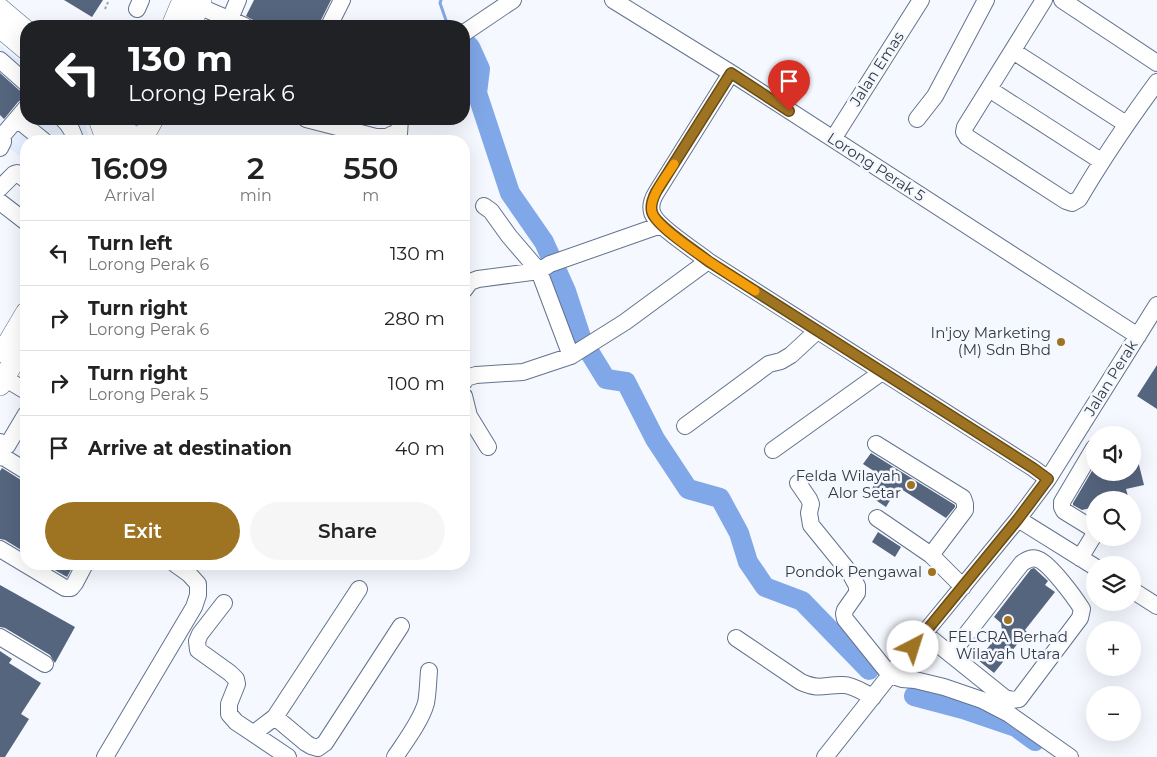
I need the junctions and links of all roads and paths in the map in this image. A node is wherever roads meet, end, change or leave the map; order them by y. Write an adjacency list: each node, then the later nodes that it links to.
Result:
1 (109, 0): 12 (path)
2 (238, 0): 16 (street)
3 (342, 0): 17 (street)
4 (514, 0): 20 (street)
5 (613, 0): 25 (street, Lorong Perak 5)
6 (922, 0): 39 (street, Jalan Emas)
7 (986, 0): 30 (street)
8 (1044, 0): 22 (street)
9 (1062, 0): 24 (street)
10 (194, 2): 13 (main road); 14 (main road); 15 (street)
11 (0, 9): 18 (main road)
12 (105, 9)
13 (178, 20)
14 (191, 20)
15 (231, 20)
16 (237, 20)
17 (332, 20)
18 (20, 25)
19 (0, 27): 21 (main road)
20 (470, 29)
21 (20, 44)
22 (1013, 51): 28 (street); 31 (street)
23 (0, 60): 26 (street)
24 (1157, 63)
25 (731, 73): 39 (street, Lorong Perak 5); 46 (street)
26 (20, 78)
27 (1157, 82): 31 (street)
28 (989, 89): 40 (street); 40 (street)
29 (20, 116): 38 (street)
30 (917, 119)
31 (1126, 124): 40 (street)
32 (31, 125): 36 (street)
33 (118, 125): 35 (main road)
34 (329, 125): 37 (street)
35 (133, 130)
36 (39, 135)
37 (368, 135)
38 (1, 139)
39 (833, 139): 53 (street, Lorong Perak 5)
40 (1101, 161)
41 (20, 174): 42 (street)
42 (0, 188)
43 (0, 202): 45 (street)
44 (484, 206): 48 (street)
45 (20, 217)
46 (661, 225): 47 (street); 48 (street)
47 (708, 261): 52 (street); 54 (street)
48 (550, 265): 49 (street); 54 (street)
49 (470, 282)
50 (1156, 310): 53 (street, Jalan Perak)
51 (20, 322): 55 (main road)
52 (818, 331): 57 (street); 63 (street)
53 (1138, 336): 71 (street, Jalan Perak)
54 (583, 349): 58 (street)
55 (2, 350)
56 (20, 350): 59 (main road)
57 (882, 372): 67 (street); 71 (street)
58 (470, 377)
59 (2, 381): 60 (street)
60 (20, 388)
61 (470, 418): 65 (street)
62 (20, 422): 66 (street)
63 (685, 426)
64 (876, 444): 76 (street)
65 (488, 447)
66 (2, 448): 68 (street); 70 (street)
67 (773, 450)
68 (20, 456)
69 (1086, 462): 77 (street)
70 (20, 467)
71 (1048, 479): 74 (street, Jalan Perak)
72 (798, 483): 95 (street)
73 (877, 518): 76 (street)
74 (1018, 519): 77 (street); 83 (street, Jalan Perak)
75 (0, 549): 78 (street)
76 (931, 555): 83 (street)
77 (1080, 558): 79 (street)
78 (20, 561)
79 (1086, 562)
80 (35, 570): 81 (street)
81 (82, 570)
82 (184, 570): 99 (street)
83 (963, 587): 89 (street, Jalan Perak)
84 (359, 589): 97 (street)
85 (1141, 596): 87 (street)
86 (224, 603): 98 (street)
87 (1157, 606)
88 (401, 626): 97 (street)
89 (924, 634): 92 (street); 95 (street, Jalan Perak)
90 (0, 637): 93 (street)
91 (736, 638): 96 (street)
92 (950, 654): 92 (street)
93 (45, 664)
94 (429, 671): 101 (street)
95 (890, 675): 96 (street, Jalan Perak); 103 (street)
96 (873, 697): 102 (street, Jalan Perak)
97 (275, 717): 98 (street)
98 (254, 733): 100 (street)
99 (105, 757)
100 (288, 757)
101 (395, 757)
102 (825, 757)
103 (1070, 757)

